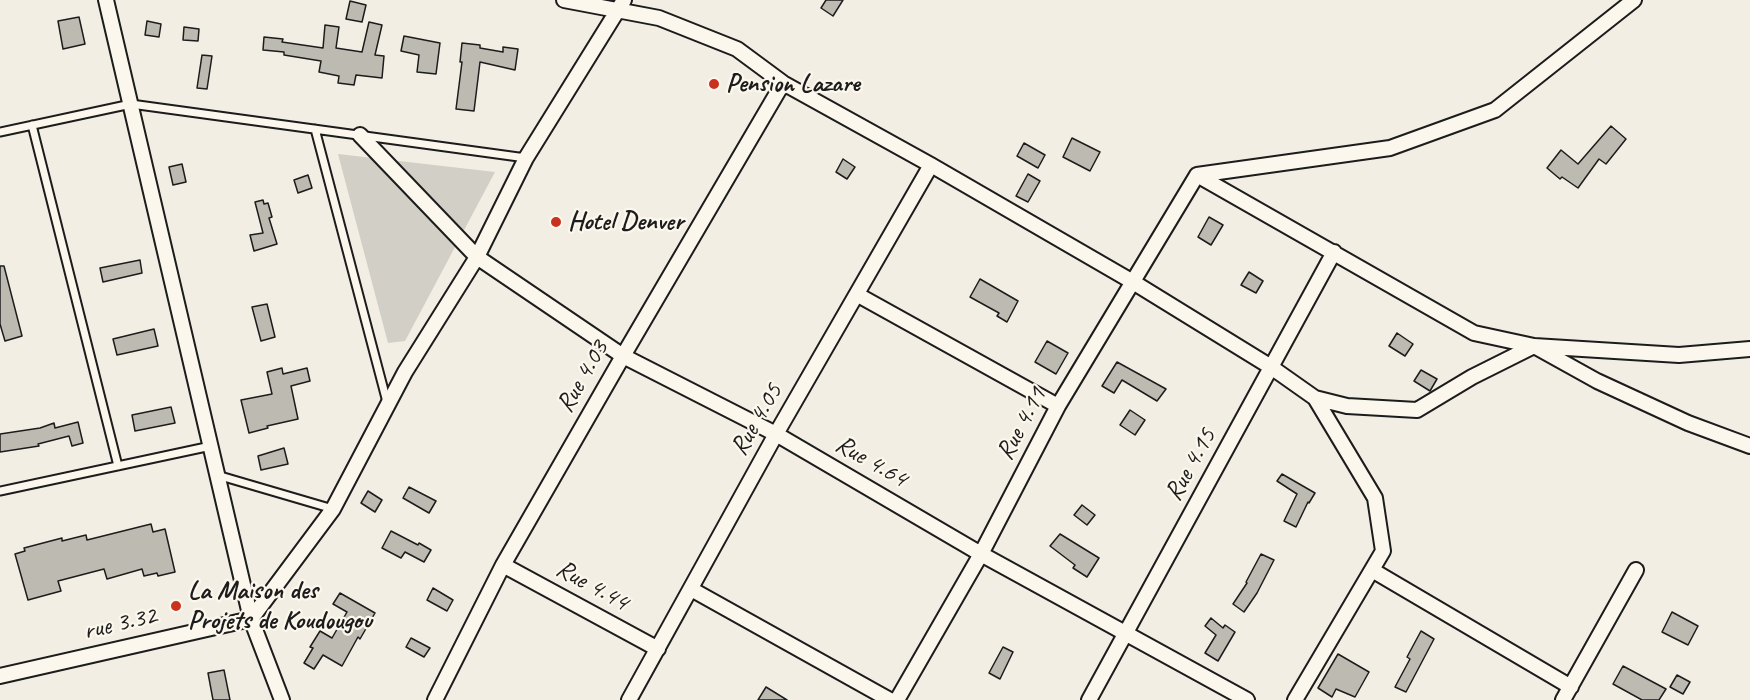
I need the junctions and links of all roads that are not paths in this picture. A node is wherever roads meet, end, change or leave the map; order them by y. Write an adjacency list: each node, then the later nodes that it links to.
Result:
1 (106, 0): 6 (street)
2 (564, 0): 4 (street)
3 (1634, 0): 13 (street)
4 (621, 4): 5 (street); 11 (street)
5 (783, 83): 12 (street); 20 (street, Rue 4.03)
6 (131, 104): 7 (lane); 8 (lane); 26 (street)
7 (32, 125): 9 (lane); 28 (lane)
8 (315, 129): 10 (lane); 23 (lane)
9 (0, 132)
10 (360, 135): 11 (lane); 15 (street, Rue 4.64)
11 (526, 158): 15 (street)
12 (931, 165): 16 (street); 17 (street, Rue 4.05)
13 (1197, 175): 14 (street); 16 (street, Rue 4.11)
14 (1334, 252): 18 (street); 21 (street, Rue 4.15)
15 (477, 257): 20 (street, Rue 4.64); 23 (street)
16 (1133, 282): 21 (street); 24 (street, Rue 4.11)
17 (858, 295): 24 (street); 25 (street, Rue 4.05)
18 (1534, 346): 19 (street); 22 (street); 27 (street)
19 (1750, 349)
20 (623, 356): 25 (street, Rue 4.64); 33 (street, Rue 4.03)
21 (1271, 368): 22 (street); 38 (street, Rue 4.15)
22 (1315, 398): 34 (street)
23 (388, 405): 31 (street)
24 (1058, 406): 32 (street, Rue 4.11)
25 (776, 434): 32 (street, Rue 4.64); 36 (street, Rue 4.05)
26 (211, 446): 28 (lane); 29 (street)
27 (1750, 446)
28 (118, 466): 30 (lane)
29 (217, 475): 31 (lane); 37 (street)
30 (0, 491)
31 (333, 509): 37 (street)
32 (981, 554): 38 (street, Rue 4.64); 46 (street, Rue 4.11)
33 (504, 565): 39 (street, Rue 4.44); 43 (street, Rue 4.03)
34 (1372, 570): 41 (street); 49 (street)
35 (1636, 570): 41 (street)
36 (691, 589): 39 (street, Rue 4.05); 45 (street)
37 (251, 619): 40 (street, rue 3.32); 42 (street)
38 (1127, 633): 47 (street, Rue 4.15); 48 (street, Rue 4.64)
39 (658, 649): 44 (street, Rue 4.05)
40 (0, 676)
41 (1571, 687): 50 (street)
42 (282, 700)
43 (435, 700)
44 (629, 700)
45 (890, 700)
46 (897, 700)
47 (1089, 700)
48 (1247, 700)
49 (1295, 700)
50 (1563, 700)

